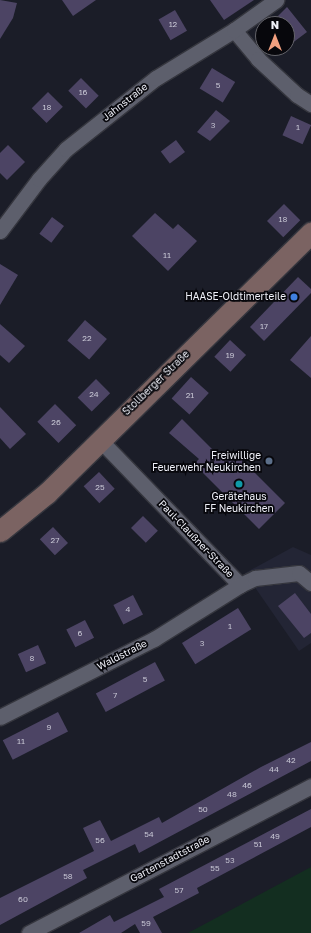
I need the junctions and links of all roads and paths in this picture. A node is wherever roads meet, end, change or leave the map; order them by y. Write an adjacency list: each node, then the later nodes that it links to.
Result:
1 (276, 0): 2 (street, Jahnstraße)
2 (234, 30): 3 (street); 4 (street, Jahnstraße)
3 (311, 104)
4 (0, 231)
5 (311, 233): 6 (main road, Stollberger Straße)
6 (99, 439): 7 (main road, Stollberger Straße); 9 (street, Paul-Claußner-Straße)
7 (0, 531)
8 (311, 583): 9 (street, Paul-Claußner-Straße)
9 (240, 585): 10 (street, Waldstraße)
10 (0, 717)
11 (311, 786): 12 (street, Gartenstadtstraße)
12 (29, 933)

